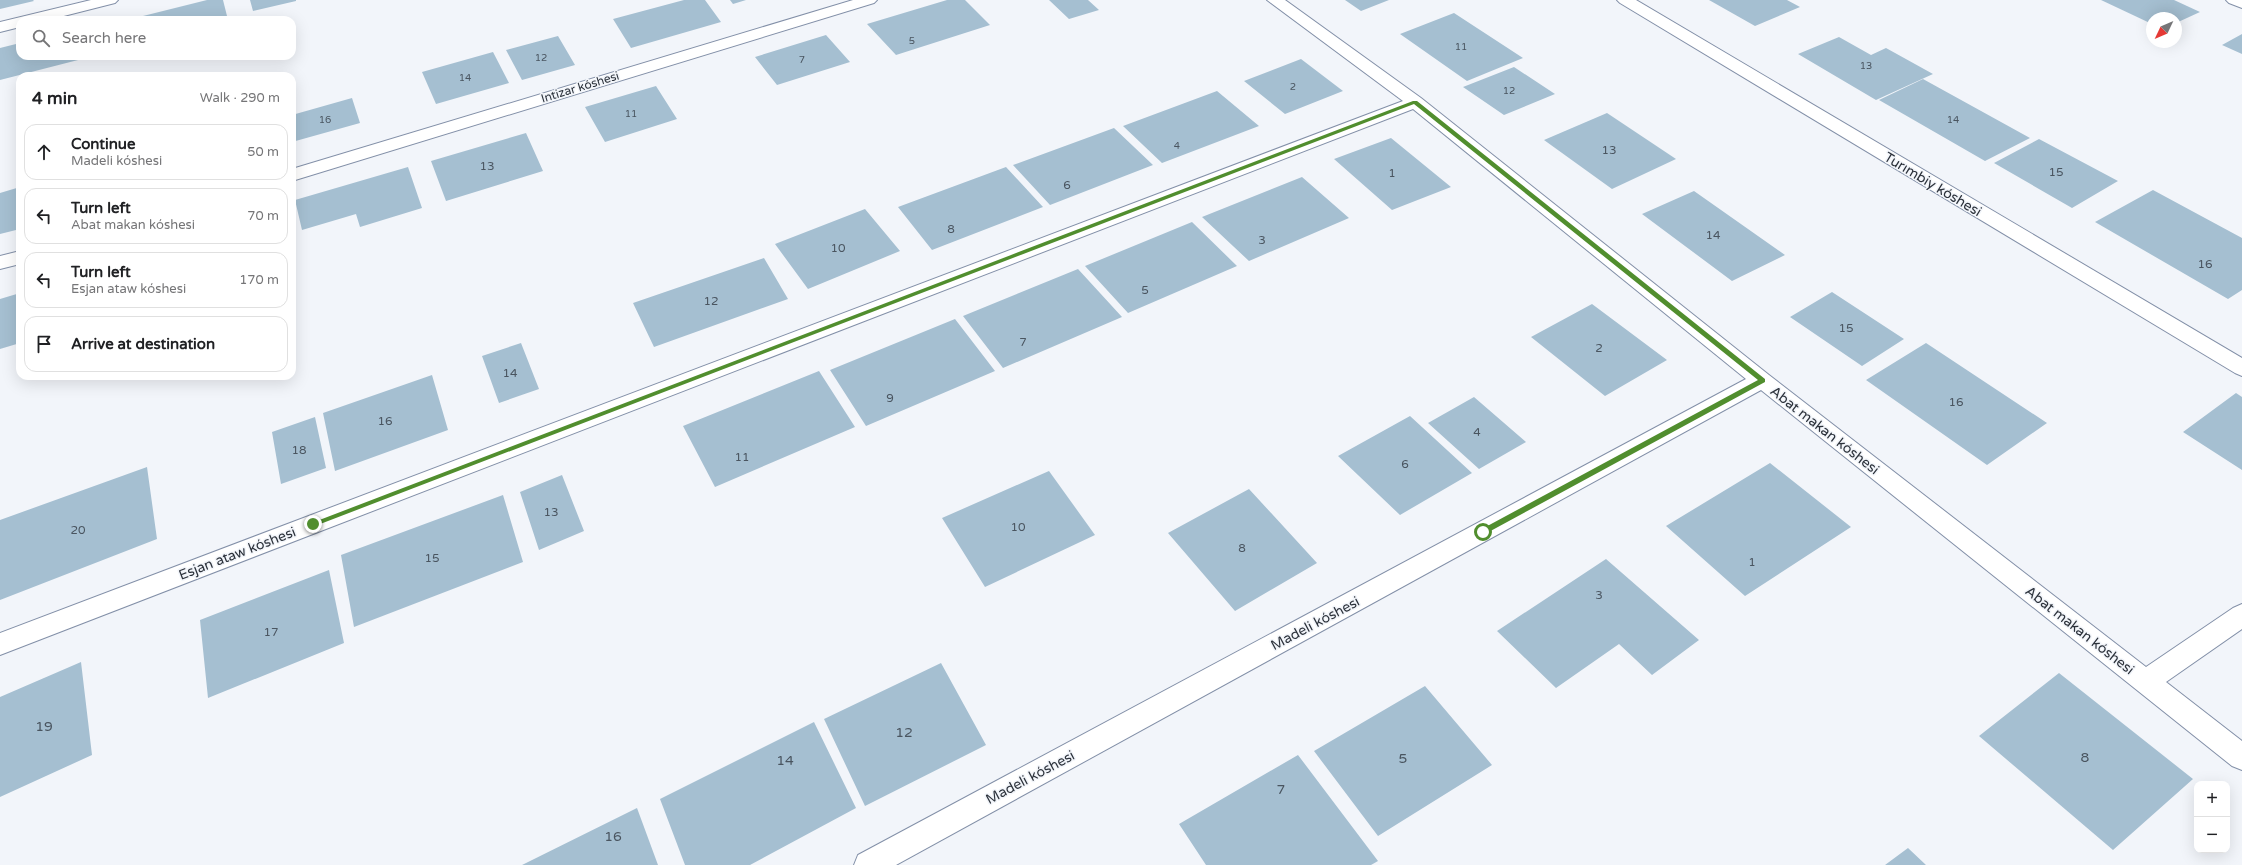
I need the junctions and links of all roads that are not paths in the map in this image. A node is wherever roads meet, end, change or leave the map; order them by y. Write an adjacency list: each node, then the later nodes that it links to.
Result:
1 (110, 0): 7 (street)
2 (869, 0): 11 (street, Intizar kóshesi)
3 (1275, 0): 10 (street, Abat makan kóshesi)
4 (1625, 0): 14 (street, Turımbiy kóshesi)
5 (2234, 0): 6 (street)
6 (2242, 3)
7 (45, 16)
8 (16, 23): 9 (street)
9 (0, 27)
10 (1415, 102): 15 (street, Abat makan kóshesi); 17 (street, Esjan ataw kóshesi)
11 (296, 173)
12 (16, 258): 13 (street)
13 (0, 263)
14 (2242, 368)
15 (1762, 380): 18 (street, Abat makan kóshesi); 20 (street, Madeli kóshesi)
16 (2242, 615): 18 (street)
17 (0, 644)
18 (2146, 681): 19 (street, Abat makan kóshesi)
19 (2242, 757)
20 (868, 865)

